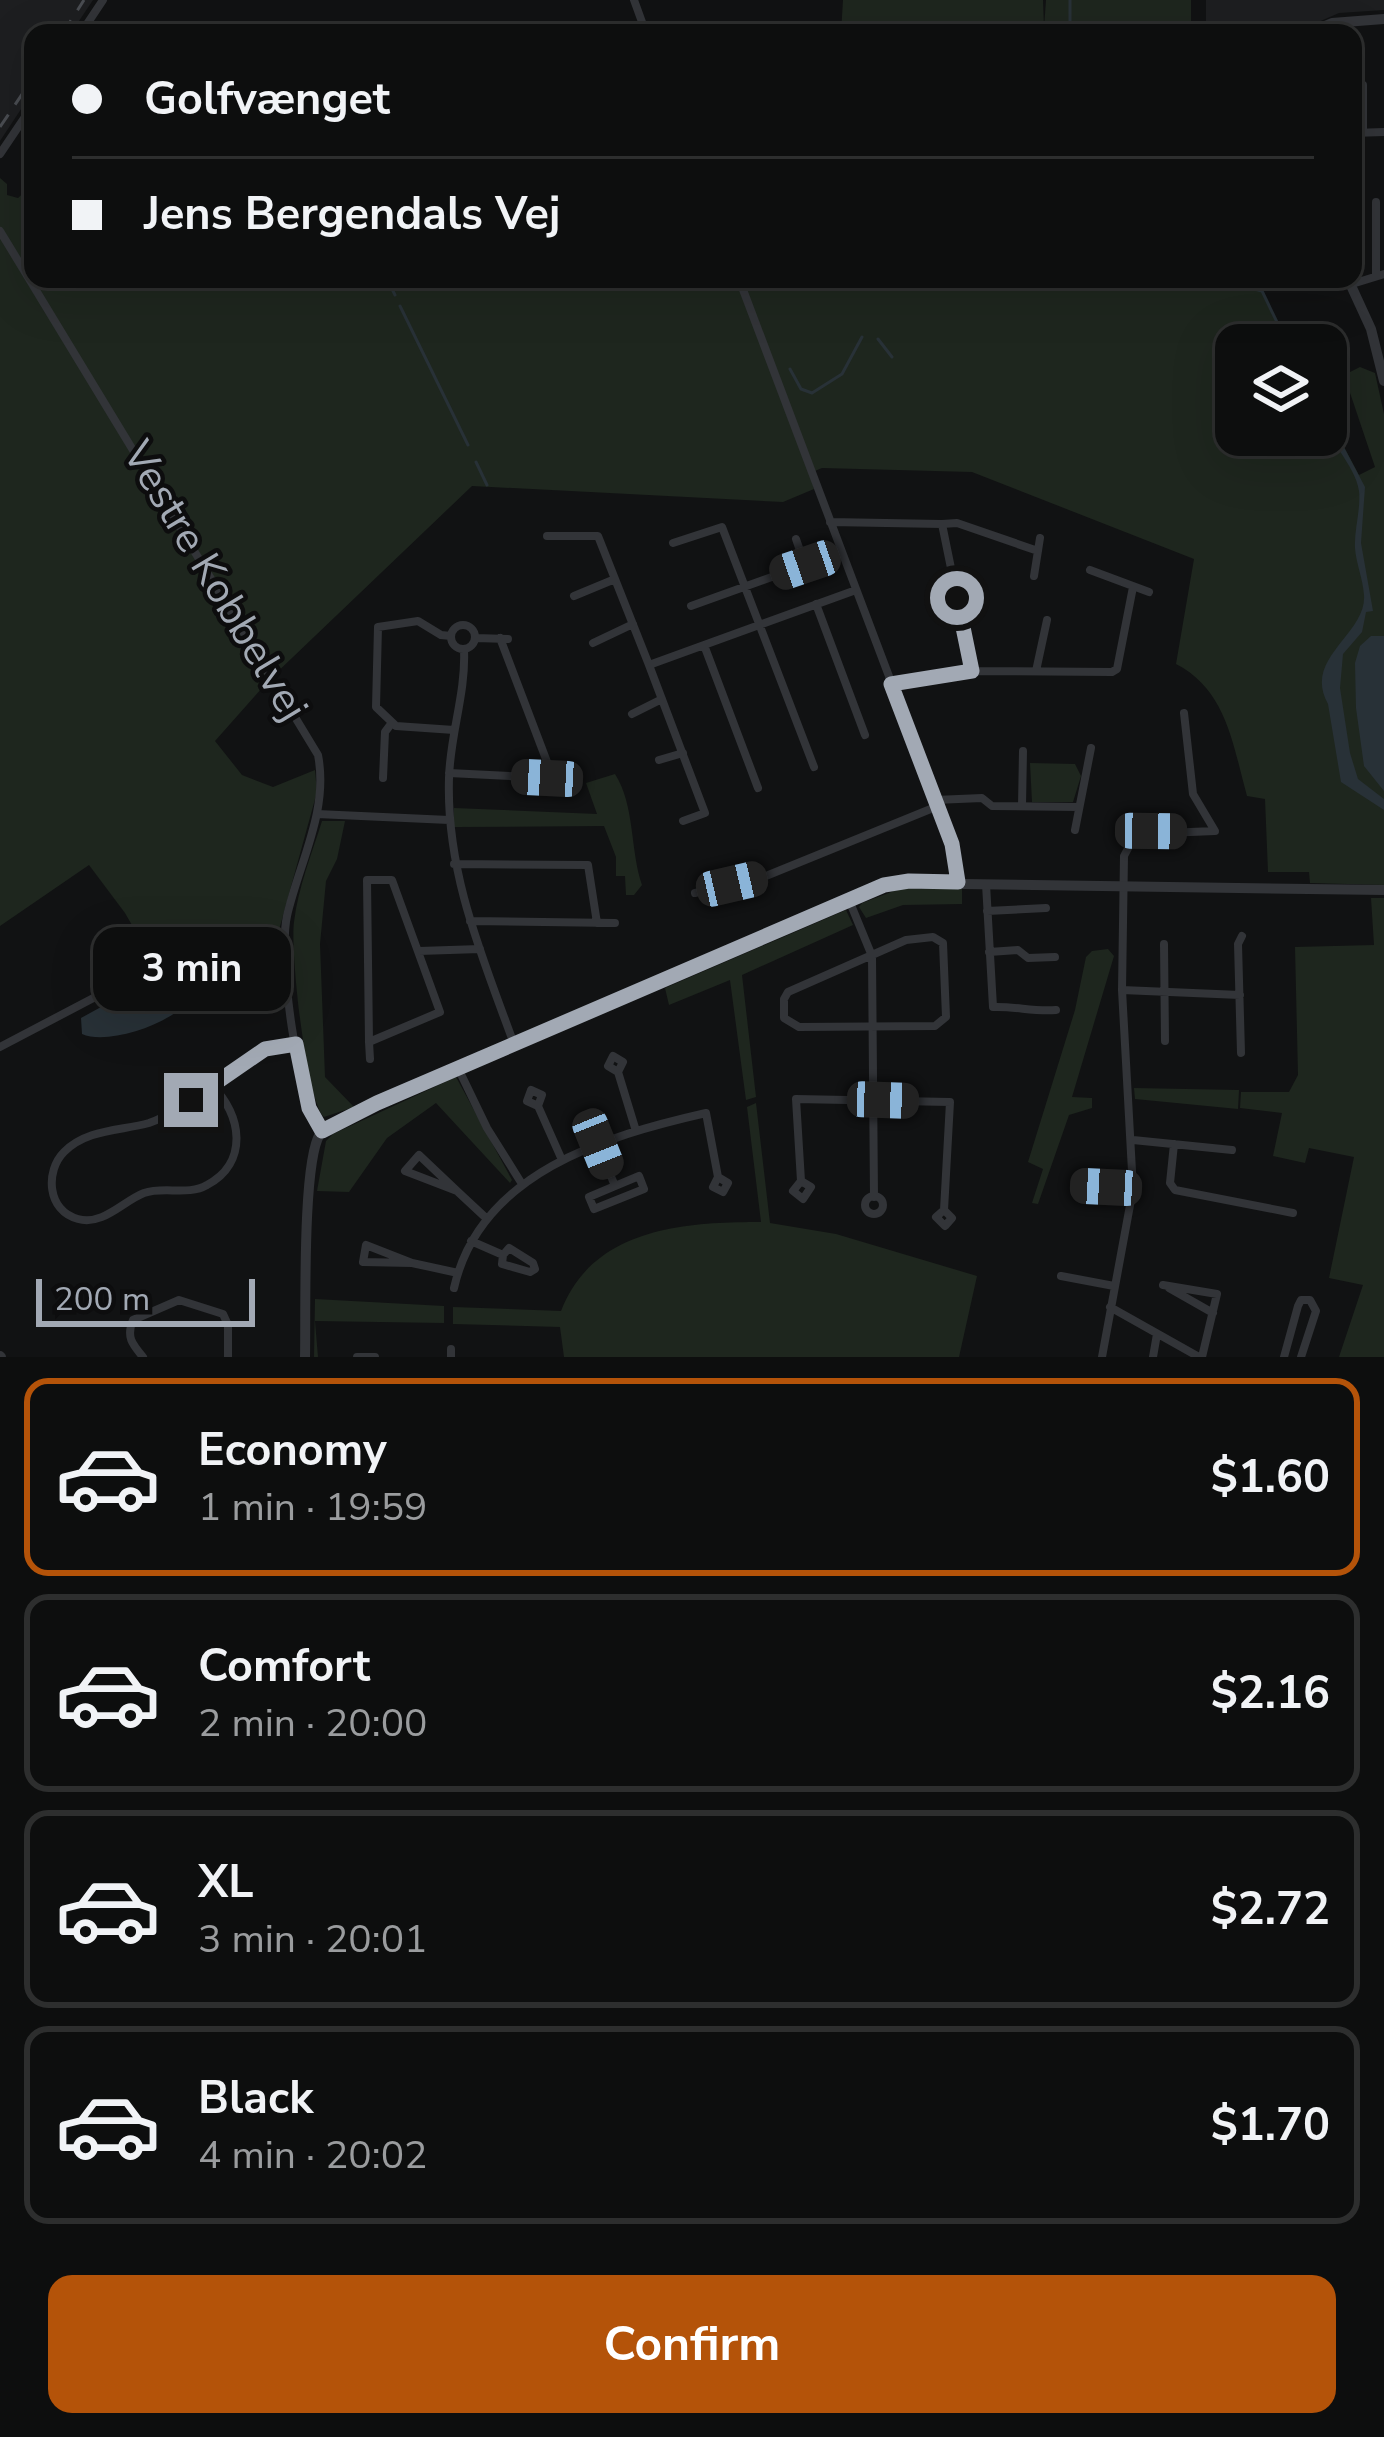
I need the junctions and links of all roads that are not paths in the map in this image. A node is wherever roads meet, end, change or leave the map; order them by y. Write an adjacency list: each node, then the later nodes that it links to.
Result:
1 (1384, 19): 2 (street)
2 (1330, 24)
3 (1363, 85): 4 (street)
4 (1362, 95)
5 (24, 118): 6 (street)
6 (0, 154)
7 (1376, 202): 10 (street)
8 (0, 231): 9 (street, Vestre Kobbelvej)
9 (24, 270)
10 (1380, 274)
11 (35, 288): 63 (street, Vestre Kobbelvej)
12 (742, 288): 15 (street)
13 (1353, 288): 14 (street)
14 (1384, 381)
15 (830, 522): 16 (street); 27 (street)
16 (942, 524): 21 (street); 41 (street)
17 (547, 536): 24 (street)
18 (1040, 538): 21 (street)
19 (796, 539): 25 (street)
20 (673, 543): 25 (street)
21 (1037, 551): 23 (street)
22 (1090, 570): 26 (street)
23 (1034, 576)
24 (615, 579): 29 (street); 34 (street)
25 (746, 586): 31 (street); 33 (street)
26 (1133, 587): 28 (street); 42 (street)
27 (856, 590): 30 (street); 43 (street)
28 (1149, 592)
29 (574, 596)
30 (817, 604): 33 (street); 49 (street)
31 (691, 606)
32 (1046, 620): 42 (street)
33 (761, 624): 38 (street); 54 (street)
34 (633, 625): 37 (street); 40 (street)
35 (451, 636): 36 (street); 39 (street); 47 (street)
36 (476, 638): 39 (street); 57 (street)
37 (592, 644)
38 (704, 645): 40 (street); 59 (street)
39 (464, 650): 48 (street)
40 (649, 665): 44 (street)
41 (972, 671): 42 (street); 43 (street)
42 (1036, 671)
43 (891, 684): 60 (street)
44 (662, 699): 46 (street); 52 (street)
45 (1184, 713): 70 (street)
46 (632, 714)
47 (391, 724): 48 (street); 56 (street)
48 (454, 730): 55 (street)
49 (865, 735)
50 (1091, 748): 62 (street)
51 (1023, 751): 61 (street)
52 (682, 753): 53 (street); 65 (street)
53 (659, 760)
54 (814, 767)
55 (449, 773): 57 (street); 64 (street)
56 (383, 778)
57 (547, 778): 58 (street)
58 (573, 780)
59 (758, 788)
60 (937, 803): 61 (street); 68 (street); 72 (street)
61 (1022, 806): 62 (street)
62 (1079, 807): 66 (street)
63 (317, 814): 64 (street); 86 (street, Vestre Kobbelvej)
64 (448, 820): 67 (street)
65 (683, 821)
66 (1075, 830)
67 (454, 864): 76 (street); 77 (street)
68 (958, 882): 69 (street); 73 (street)
69 (986, 882): 70 (street); 75 (street)
70 (1121, 884): 71 (street); 87 (street)
71 (1384, 890)
72 (695, 893)
73 (849, 900): 84 (street); 95 (street)
74 (1046, 908): 75 (street)
75 (987, 911): 83 (street)
76 (470, 921): 77 (street); 81 (street)
77 (596, 922): 78 (street)
78 (615, 923)
79 (1242, 935): 89 (street)
80 (1163, 944): 88 (street)
81 (479, 949): 82 (street); 95 (street)
82 (419, 951): 92 (street); 92 (street)
83 (989, 952): 85 (street); 90 (street)
84 (872, 956): 91 (street); 91 (street); 91 (street)
85 (1055, 957)
86 (286, 958): 94 (street, Vestre Kobbelvej); 96 (street)
87 (1122, 989): 88 (street); 106 (street)
88 (1162, 992): 89 (street); 93 (street)
89 (1240, 995): 97 (street)
90 (1056, 1010)
91 (873, 1026): 102 (street)
92 (369, 1042): 98 (street)
93 (1165, 1042)
94 (296, 1044): 101 (street); 104 (street, Vestre Kobbelvej)
95 (514, 1046): 99 (street)
96 (0, 1047)
97 (1241, 1053)
98 (370, 1059)
99 (458, 1068): 104 (street); 113 (street)
100 (618, 1072): 105 (street)
101 (212, 1086): 101 (street)
102 (874, 1100): 112 (street); 118 (street); 119 (street)
103 (538, 1106): 110 (street)
104 (322, 1131): 134 (street)
105 (636, 1131): 107 (street); 111 (street)
106 (1133, 1139): 108 (street); 116 (street)
107 (598, 1144): 110 (street); 114 (street)
108 (1174, 1144): 109 (street); 120 (street)
109 (1232, 1150)
110 (562, 1160): 113 (street)
111 (718, 1177)
112 (801, 1181)
113 (522, 1184): 121 (street)
114 (615, 1186): 114 (street)
115 (1079, 1186): 116 (street)
116 (1133, 1189): 127 (street)
117 (457, 1191): 117 (street); 121 (street)
118 (874, 1197)
119 (944, 1210)
120 (1293, 1213)
121 (486, 1218): 122 (street)
122 (471, 1241): 123 (street); 125 (street)
123 (503, 1255)
124 (412, 1263): 124 (street); 125 (street)
125 (458, 1273): 128 (street)
126 (1061, 1276): 127 (street)
127 (1114, 1286): 129 (street)
128 (454, 1288)
129 (1110, 1307): 131 (street); 137 (street)
130 (1213, 1312): 130 (street); 139 (street)
131 (1157, 1334): 138 (street); 139 (street)
132 (143, 1357): 133 (street)
133 (228, 1357)
134 (305, 1357)
135 (357, 1357): 136 (street)
136 (375, 1357)
137 (1102, 1357)
138 (1153, 1357)
139 (1200, 1357)
140 (1284, 1357): 141 (street)
141 (1301, 1357)

